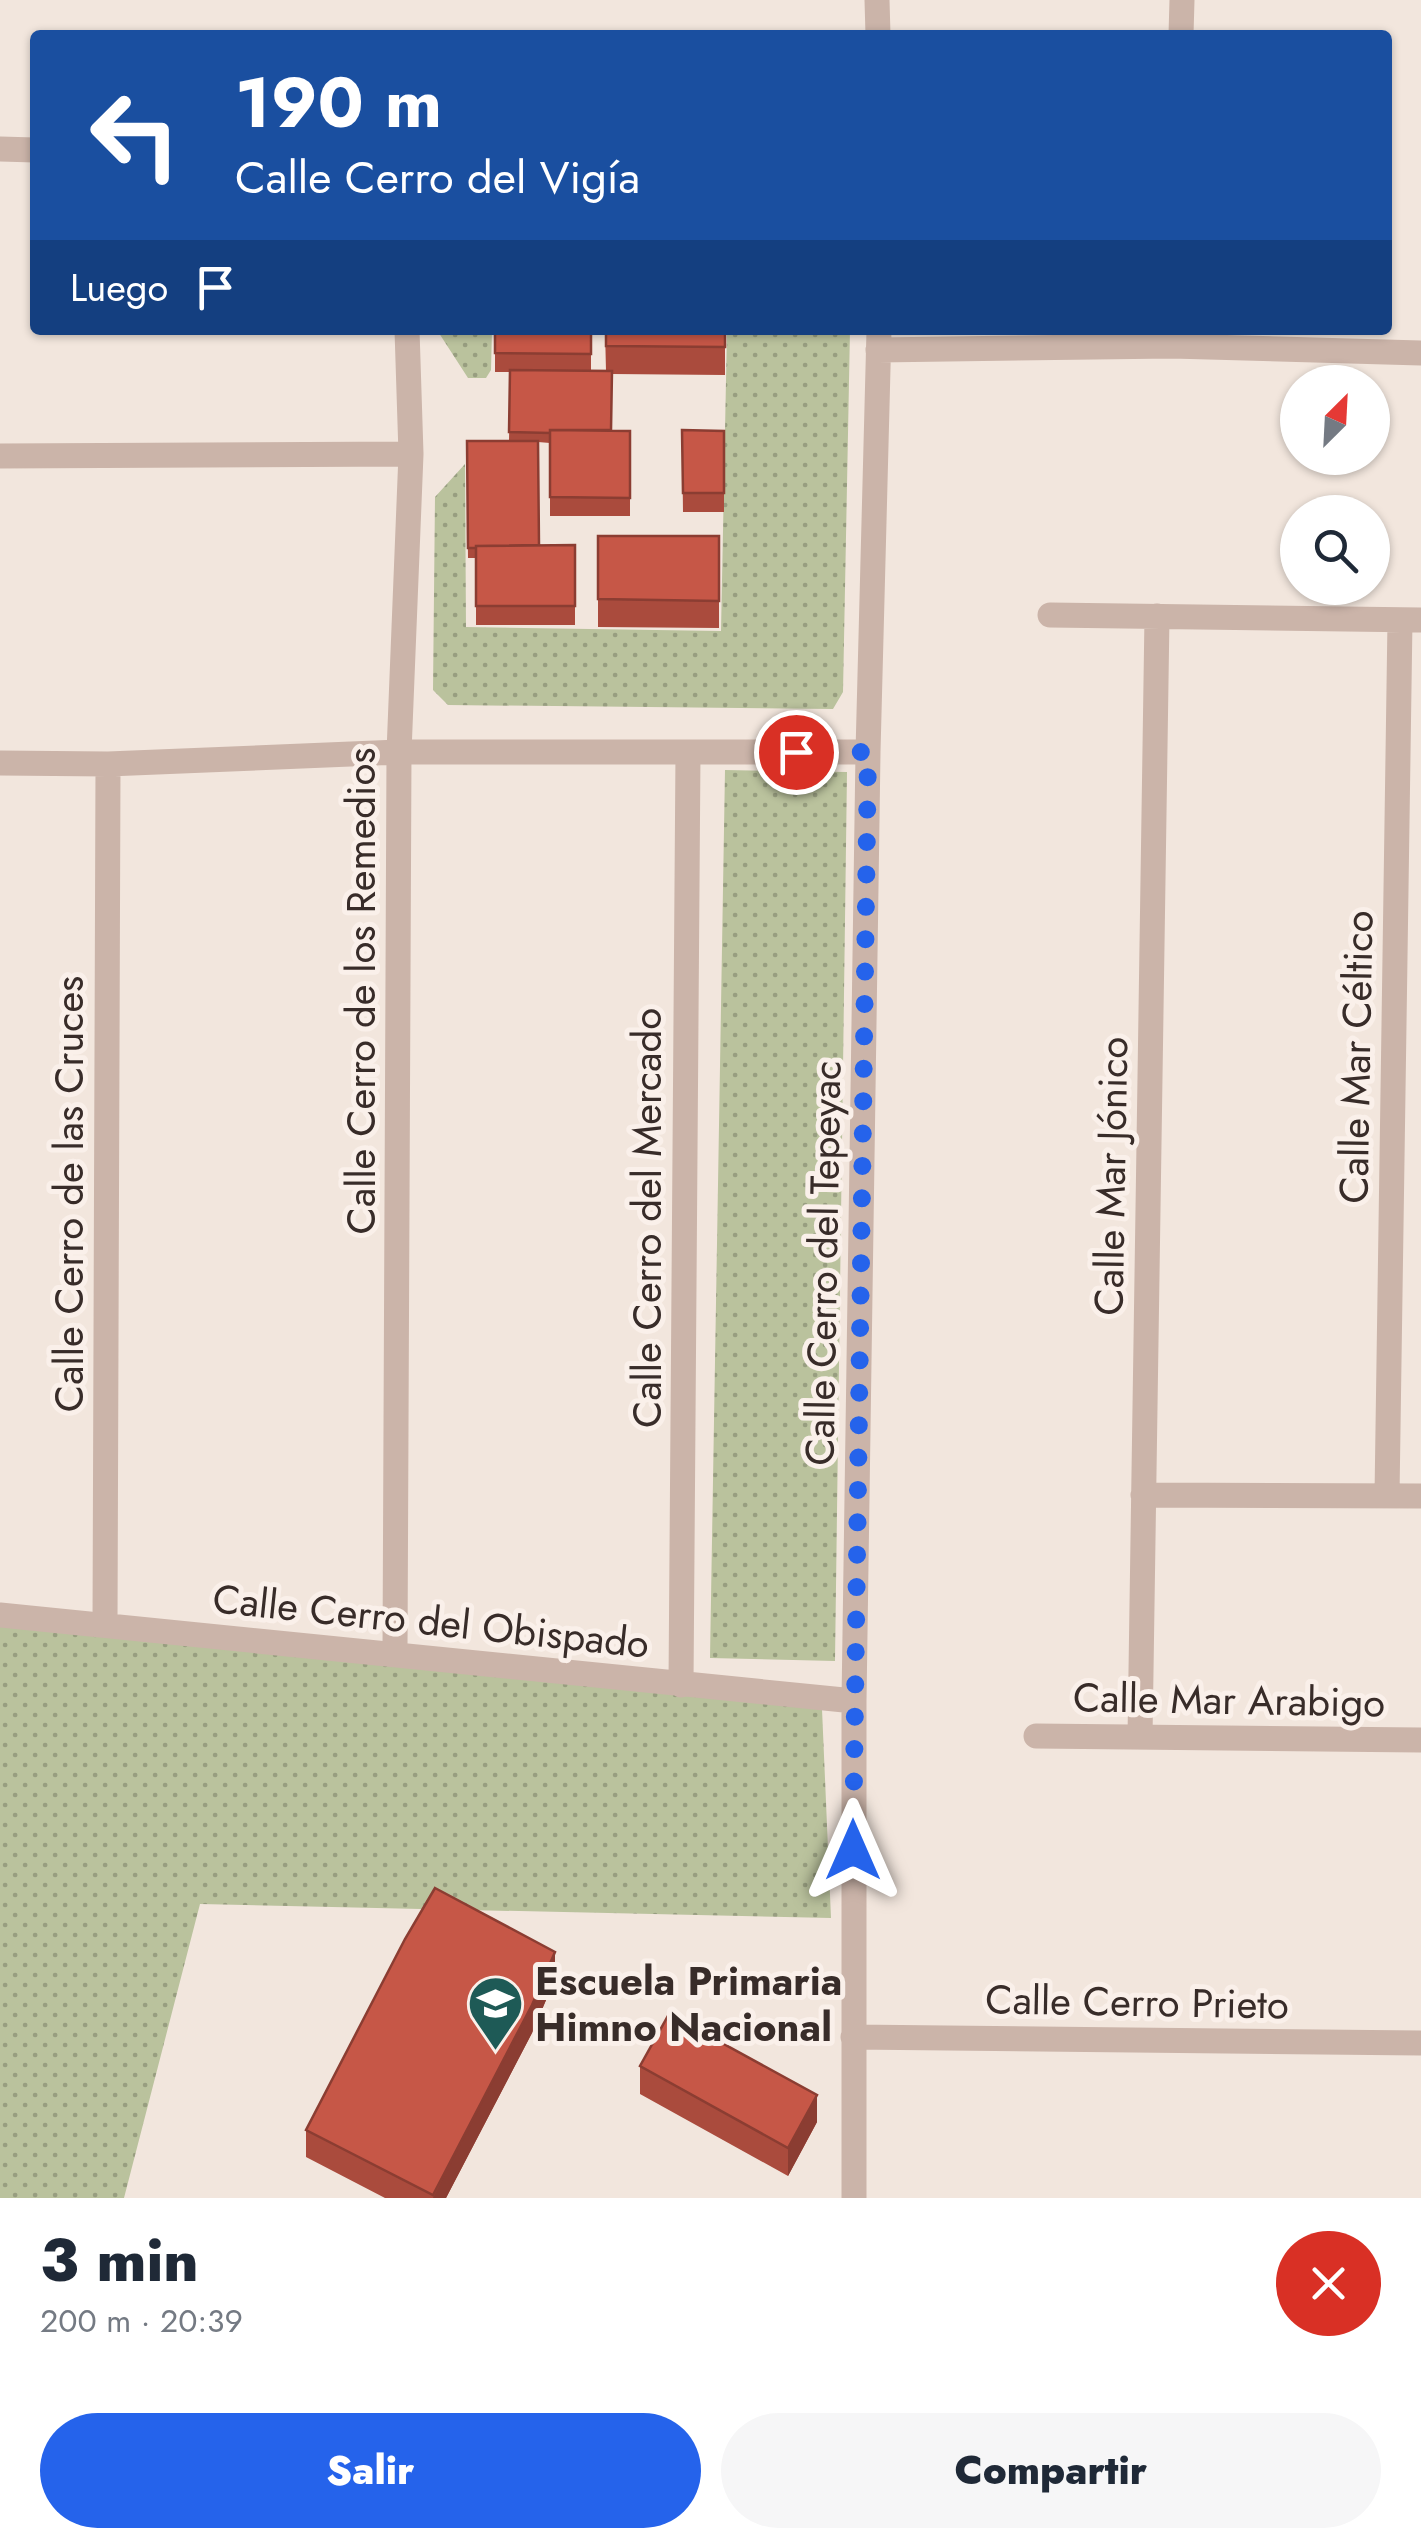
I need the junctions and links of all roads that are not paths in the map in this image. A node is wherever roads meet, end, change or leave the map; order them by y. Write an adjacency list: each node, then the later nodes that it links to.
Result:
1 (878, 0): 3 (street)
2 (1182, 0): 4 (street)
3 (878, 30)
4 (1181, 30)
5 (0, 149): 6 (street)
6 (30, 150)
7 (407, 335): 11 (street, Calle Cerro de los Remedios)
8 (1172, 338): 9 (street); 10 (street)
9 (878, 340): 18 (street, Calle Cerro del Tepeyac)
10 (1421, 353)
11 (412, 454): 12 (street); 16 (street, Calle Cerro de los Remedios)
12 (0, 456)
13 (1050, 615): 14 (street)
14 (1157, 616): 15 (street); 21 (street, Calle Mar Jónico)
15 (1410, 620): 22 (street, Calle Mar Céltico)
16 (399, 752): 17 (street); 20 (street); 26 (street, Calle Cerro de los Remedios)
17 (688, 752): 18 (street); 27 (street, Calle Cerro del Mercado)
18 (868, 752): 28 (street, Calle Cerro del Tepeyac)
19 (0, 763): 20 (street)
20 (108, 764): 25 (street, Calle Cerro de las Cruces)
21 (1144, 1495): 22 (street); 30 (street, Calle Mar Jónico)
22 (1387, 1496): 23 (street)
23 (1421, 1496)
24 (0, 1615): 25 (street, Calle Cerro del Obispado)
25 (105, 1625): 26 (street, Calle Cerro del Obispado)
26 (395, 1652): 27 (street, Calle Cerro del Obispado)
27 (682, 1685): 28 (street, Calle Cerro del Obispado)
28 (854, 1701): 32 (street, Calle Cerro del Tepeyac)
29 (1036, 1736): 30 (street, Calle Mar Arabigo)
30 (1140, 1737): 31 (street, Calle Mar Arabigo)
31 (1421, 1740)
32 (853, 2037): 33 (street, Calle Cerro Prieto); 34 (street, Calle Cerro del Tepeyac)
33 (1421, 2043)
34 (854, 2198)

